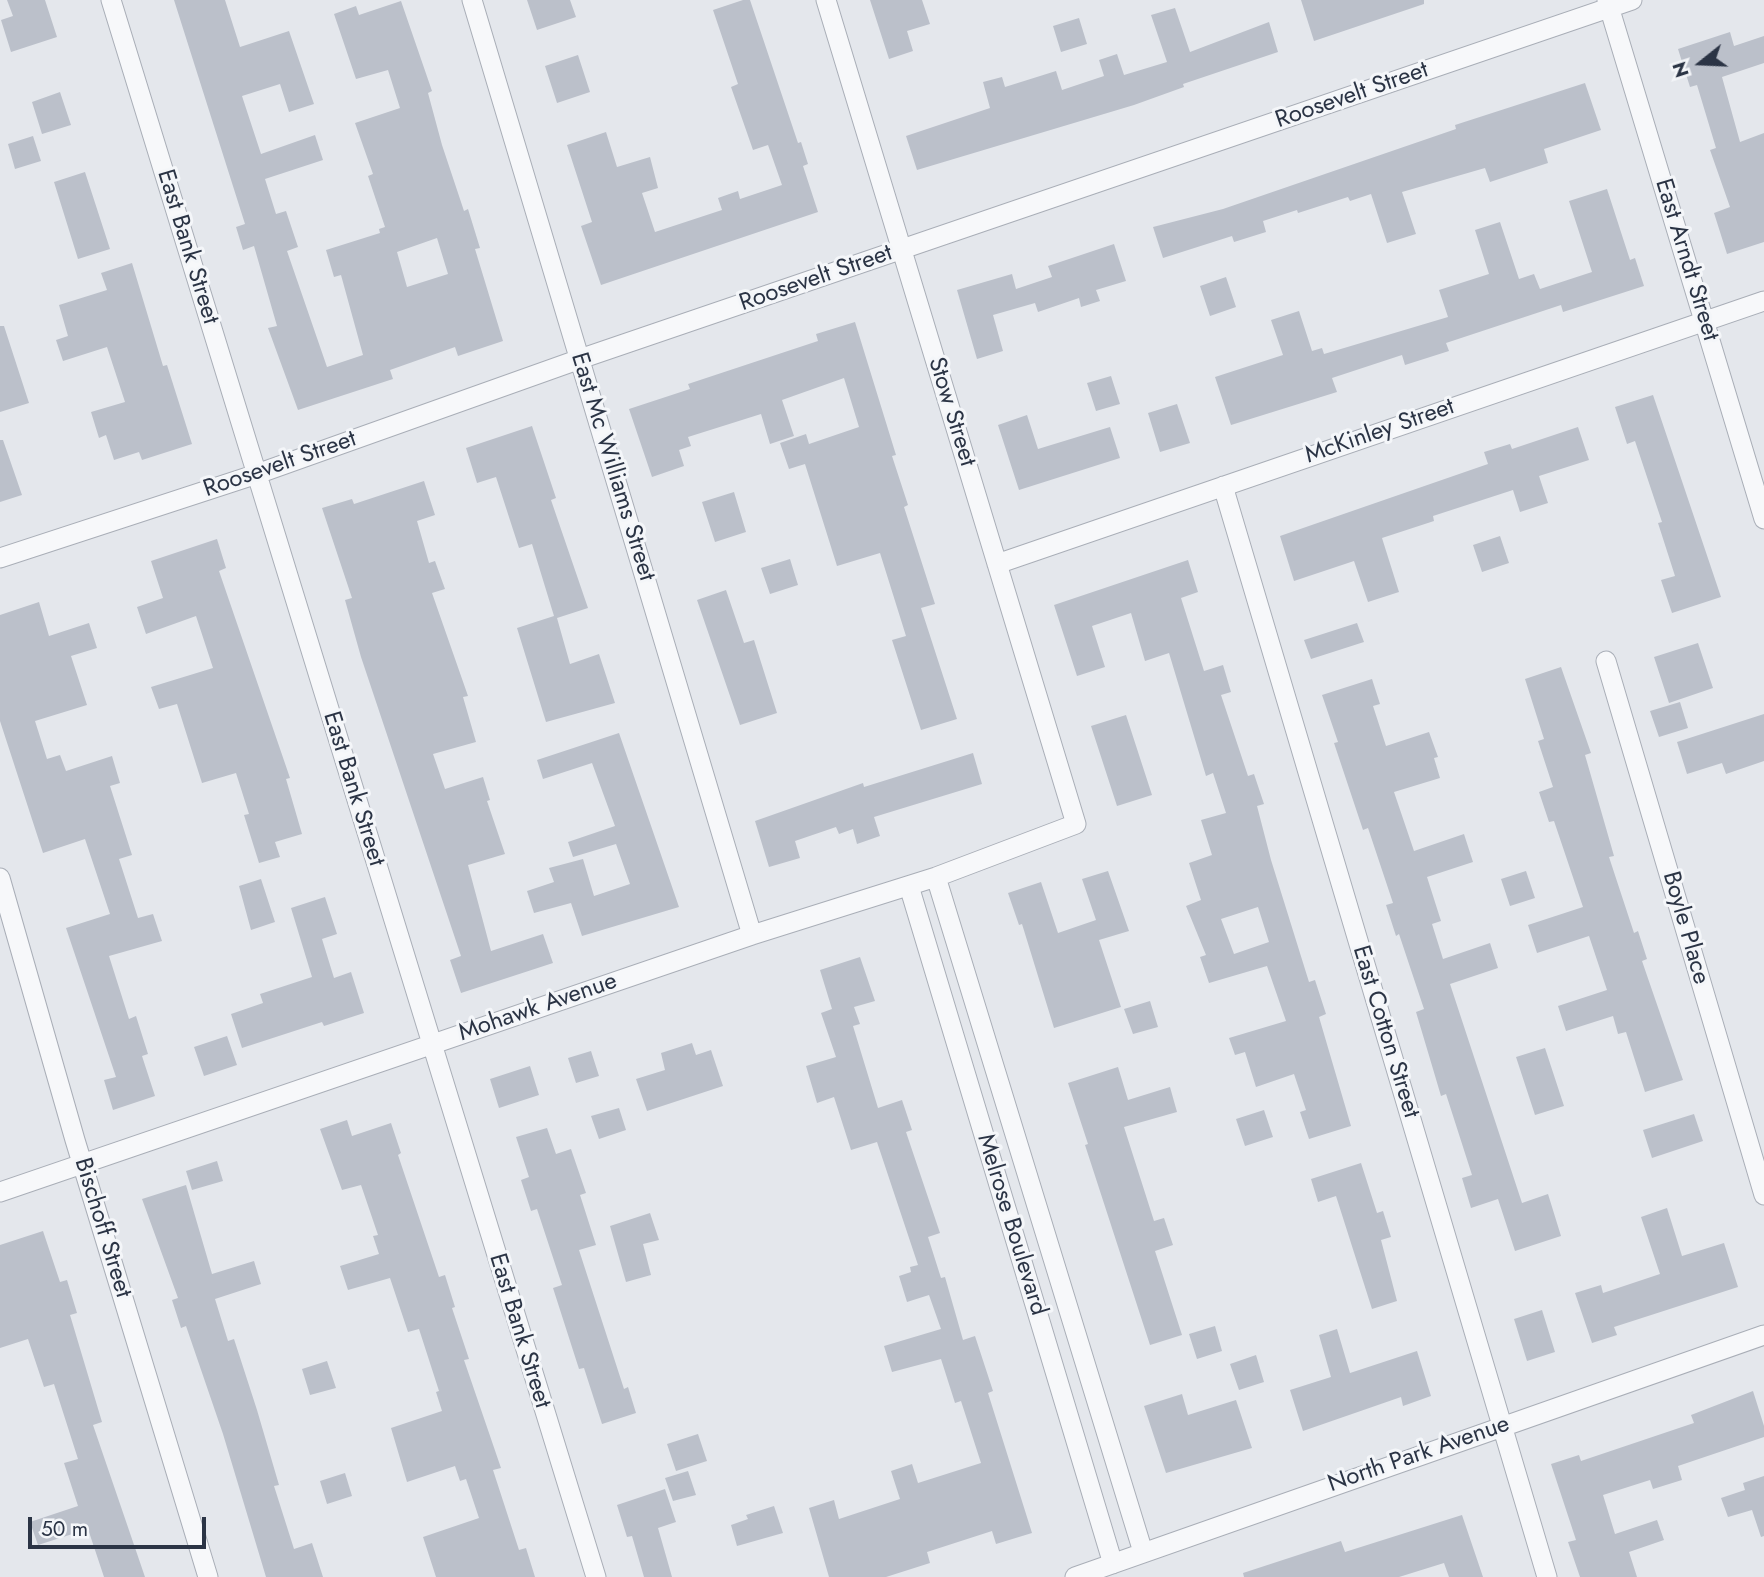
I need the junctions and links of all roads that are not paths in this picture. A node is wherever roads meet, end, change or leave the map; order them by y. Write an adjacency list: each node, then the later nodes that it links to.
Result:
1 (111, 0): 10 (street, East Bank Street)
2 (472, 0): 9 (street, East Mc Williams Street)
3 (826, 0): 6 (street, Stow Street)
4 (1632, 0): 5 (street, Roosevelt Street)
5 (1608, 4): 6 (street, Roosevelt Street); 8 (street, East Arndt Street)
6 (901, 250): 9 (street, Roosevelt Street); 14 (street, Stow Street)
7 (1764, 301): 8 (street, McKinley Street)
8 (1705, 321): 11 (street, McKinley Street); 12 (street, East Arndt Street)
9 (580, 359): 10 (street, Roosevelt Street); 20 (street, East Mc Williams Street)
10 (257, 474): 13 (street, Roosevelt Street); 21 (street, East Bank Street)
11 (1223, 486): 14 (street, McKinley Street); 26 (street, East Cotton Street)
12 (1764, 519)
13 (0, 558)
14 (997, 564): 16 (street, Stow Street)
15 (1606, 661): 24 (street, Boyle Place)
16 (1076, 824): 17 (street, Mohawk Avenue)
17 (936, 877): 19 (street, Mohawk Avenue); 27 (street, Melrose Boulevard)
18 (0, 878): 22 (street, Bischoff Street)
19 (909, 886): 20 (street, Mohawk Avenue); 28 (street, Melrose Boulevard)
20 (752, 934): 21 (street, Mohawk Avenue)
21 (430, 1044): 22 (street, Mohawk Avenue); 30 (street, East Bank Street)
22 (82, 1163): 23 (street, Mohawk Avenue); 29 (street, Bischoff Street)
23 (0, 1192)
24 (1764, 1195)
25 (1764, 1335): 26 (street, North Park Avenue)
26 (1502, 1427): 27 (street, North Park Avenue); 32 (street, East Cotton Street)
27 (1143, 1552): 28 (street, North Park Avenue)
28 (1113, 1564): 31 (street, North Park Avenue)
29 (208, 1577)
30 (596, 1577)
31 (1075, 1577)
32 (1547, 1577)

